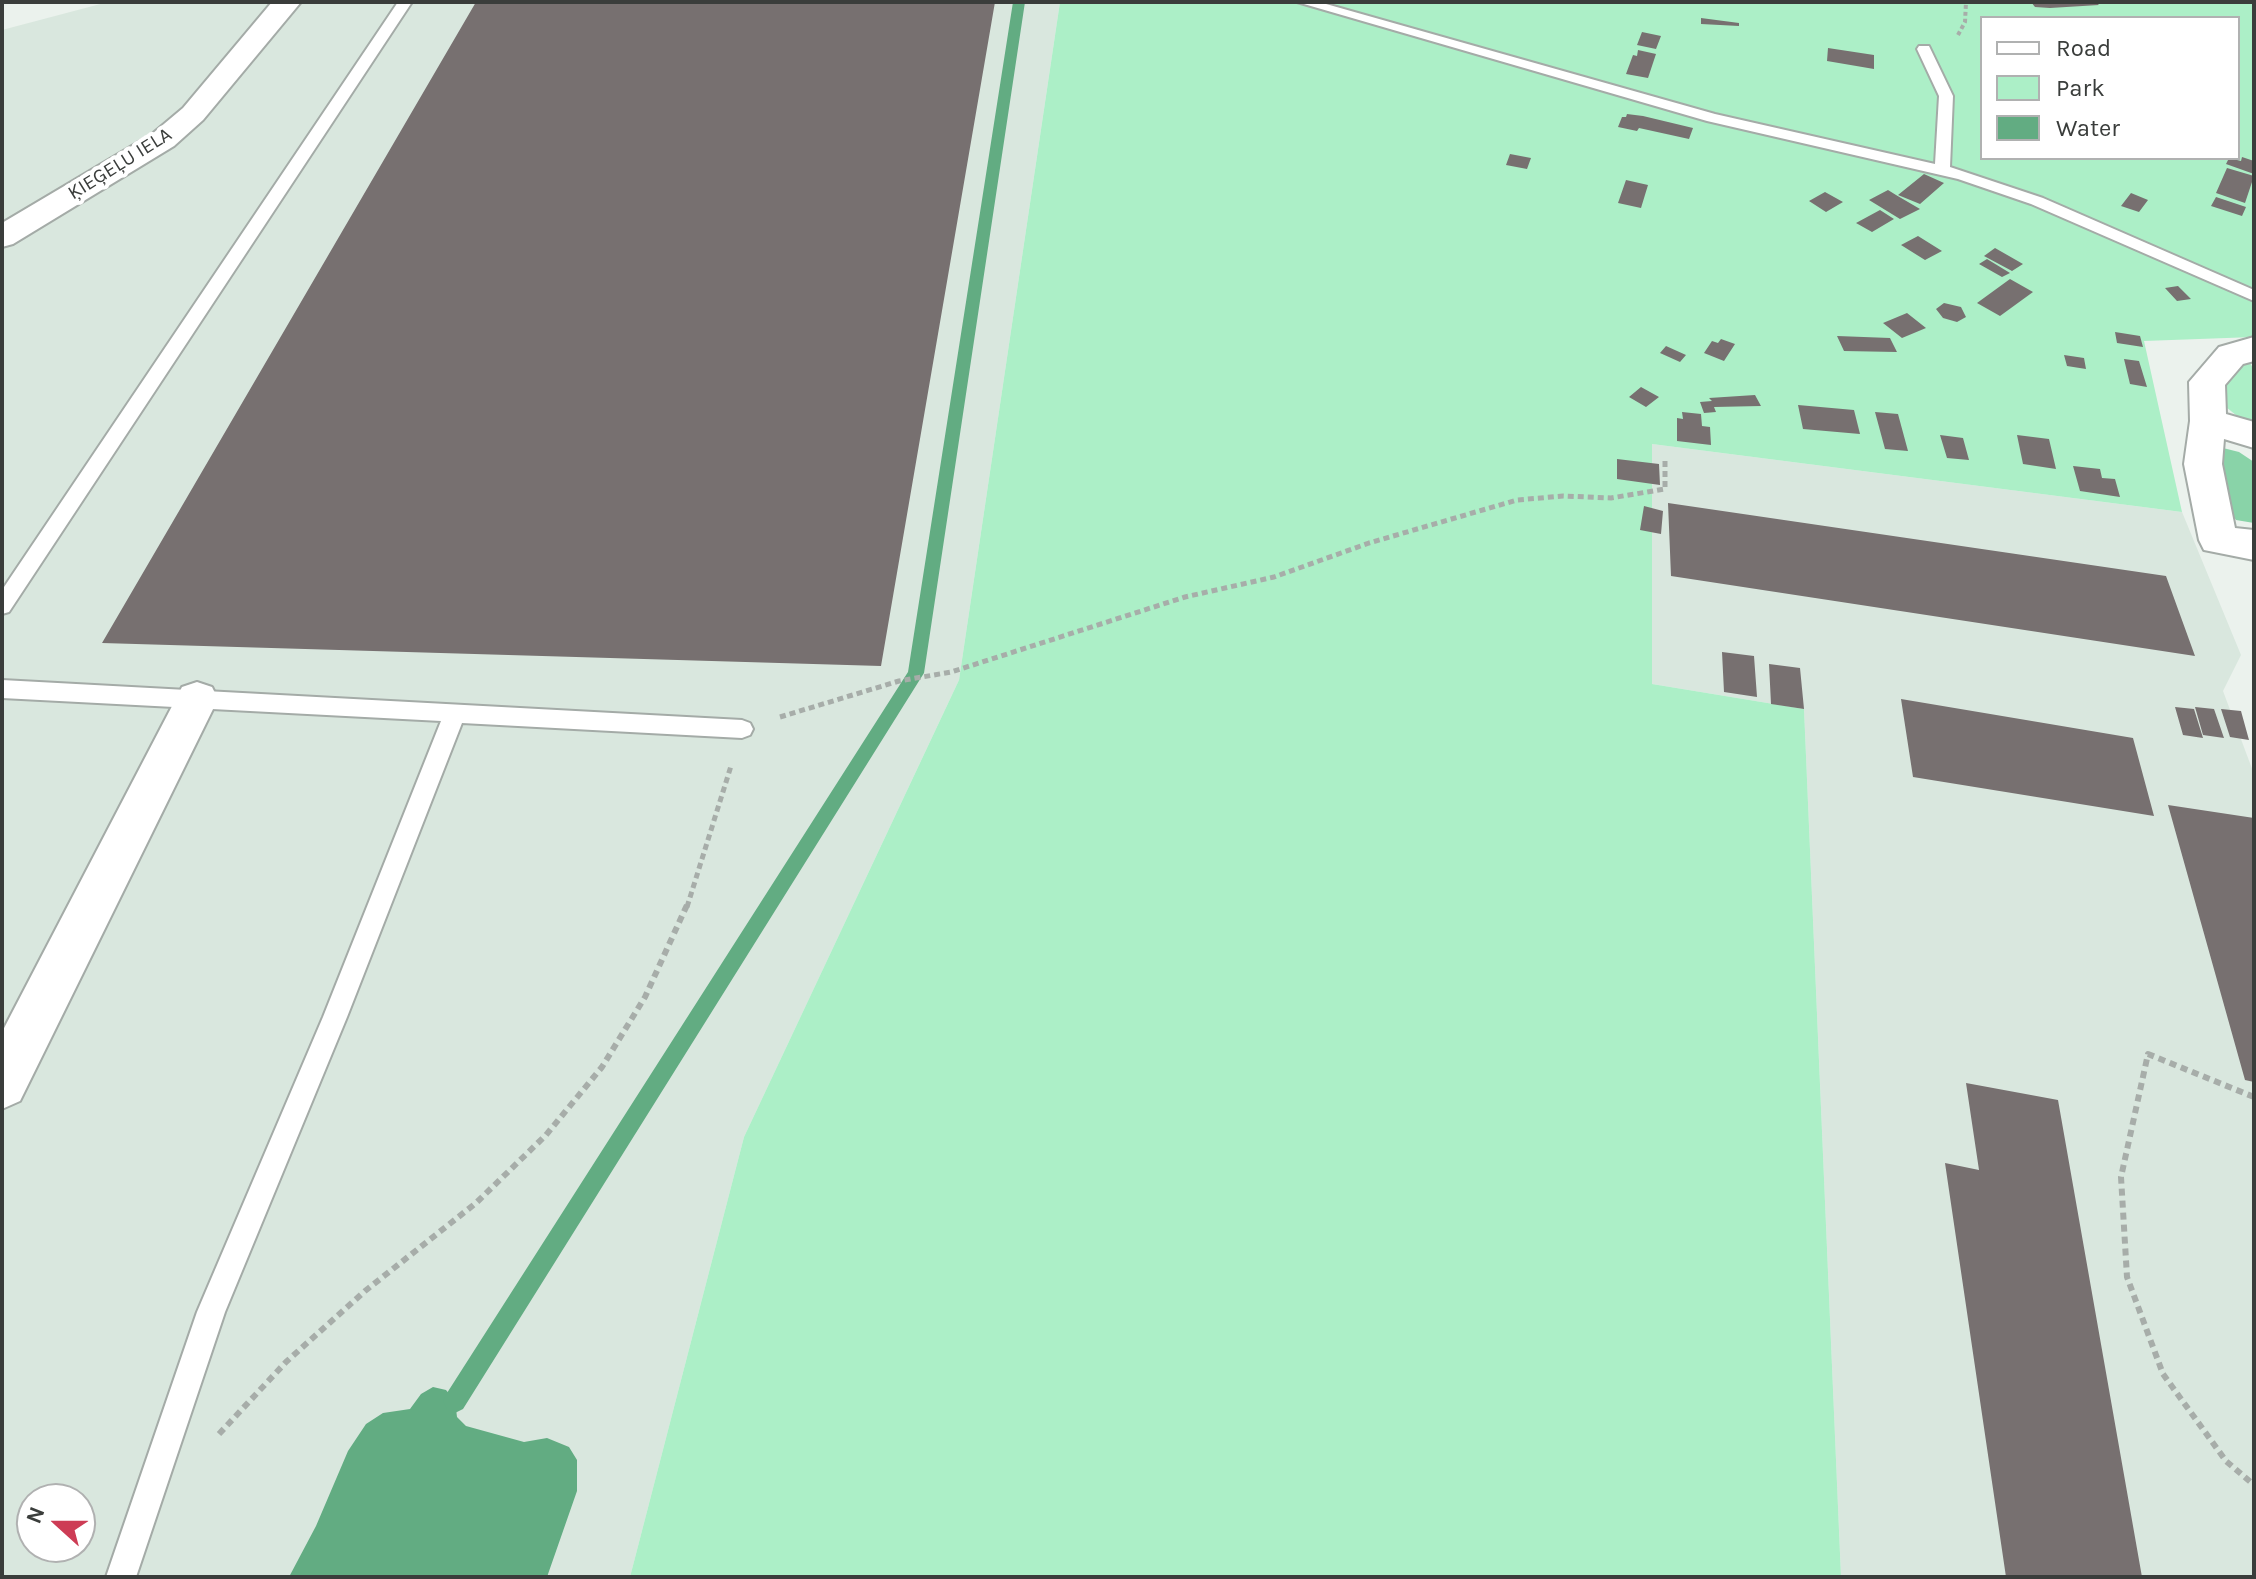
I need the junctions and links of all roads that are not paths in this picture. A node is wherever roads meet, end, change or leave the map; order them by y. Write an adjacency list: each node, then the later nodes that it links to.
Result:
1 (287, 2): 6 (street, ĶIEĢEĻU IELA)
2 (405, 2): 12 (lane)
3 (1304, 2): 5 (lane)
4 (1924, 49): 5 (lane)
5 (1942, 169): 7 (lane)
6 (2, 237)
7 (2254, 296)
8 (2254, 349): 9 (street)
9 (2208, 421): 10 (street); 11 (street)
10 (2254, 435)
11 (2254, 545)
12 (2, 606)
13 (2, 689): 14 (lane)
14 (197, 699): 15 (lane); 17 (street)
15 (455, 713): 16 (lane); 18 (lane)
16 (742, 729)
17 (2, 1084)
18 (121, 1577)

